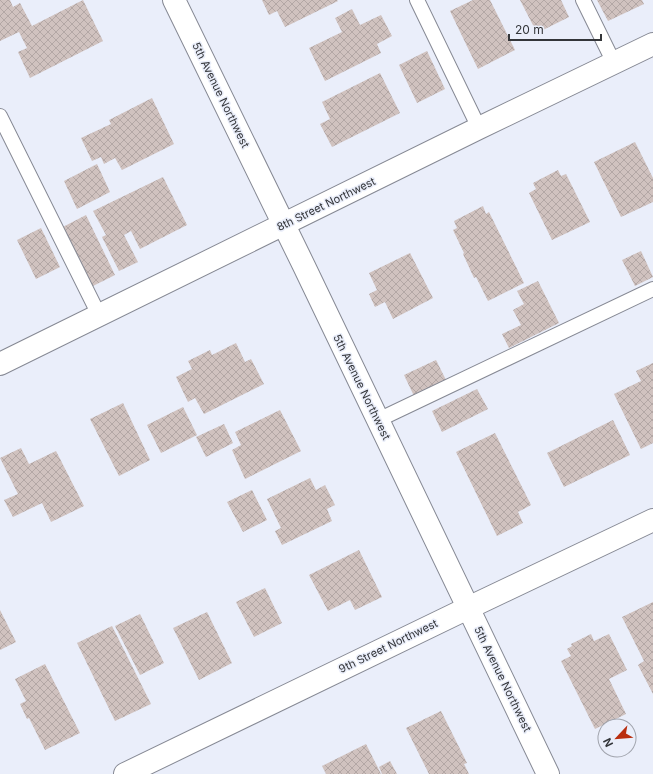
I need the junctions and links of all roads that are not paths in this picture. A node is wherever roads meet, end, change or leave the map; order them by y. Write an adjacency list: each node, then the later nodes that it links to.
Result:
1 (174, 0): 8 (street, 5th Avenue Northwest)
2 (417, 0): 7 (lane)
3 (583, 0): 5 (lane)
4 (653, 44): 5 (street, 8th Street Northwest)
5 (614, 63): 7 (street, 8th Street Northwest)
6 (0, 116): 10 (lane)
7 (480, 128): 8 (street, 8th Street Northwest)
8 (284, 225): 10 (street, 8th Street Northwest); 12 (street, 5th Avenue Northwest)
9 (653, 289): 12 (lane)
10 (99, 316): 11 (street, 8th Street Northwest)
11 (0, 364)
12 (378, 420): 14 (street, 5th Avenue Northwest)
13 (653, 520): 14 (street, 9th Street Northwest)
14 (468, 608): 15 (street, 9th Street Northwest); 16 (street, 5th Avenue Northwest)
15 (124, 774)
16 (548, 774)

